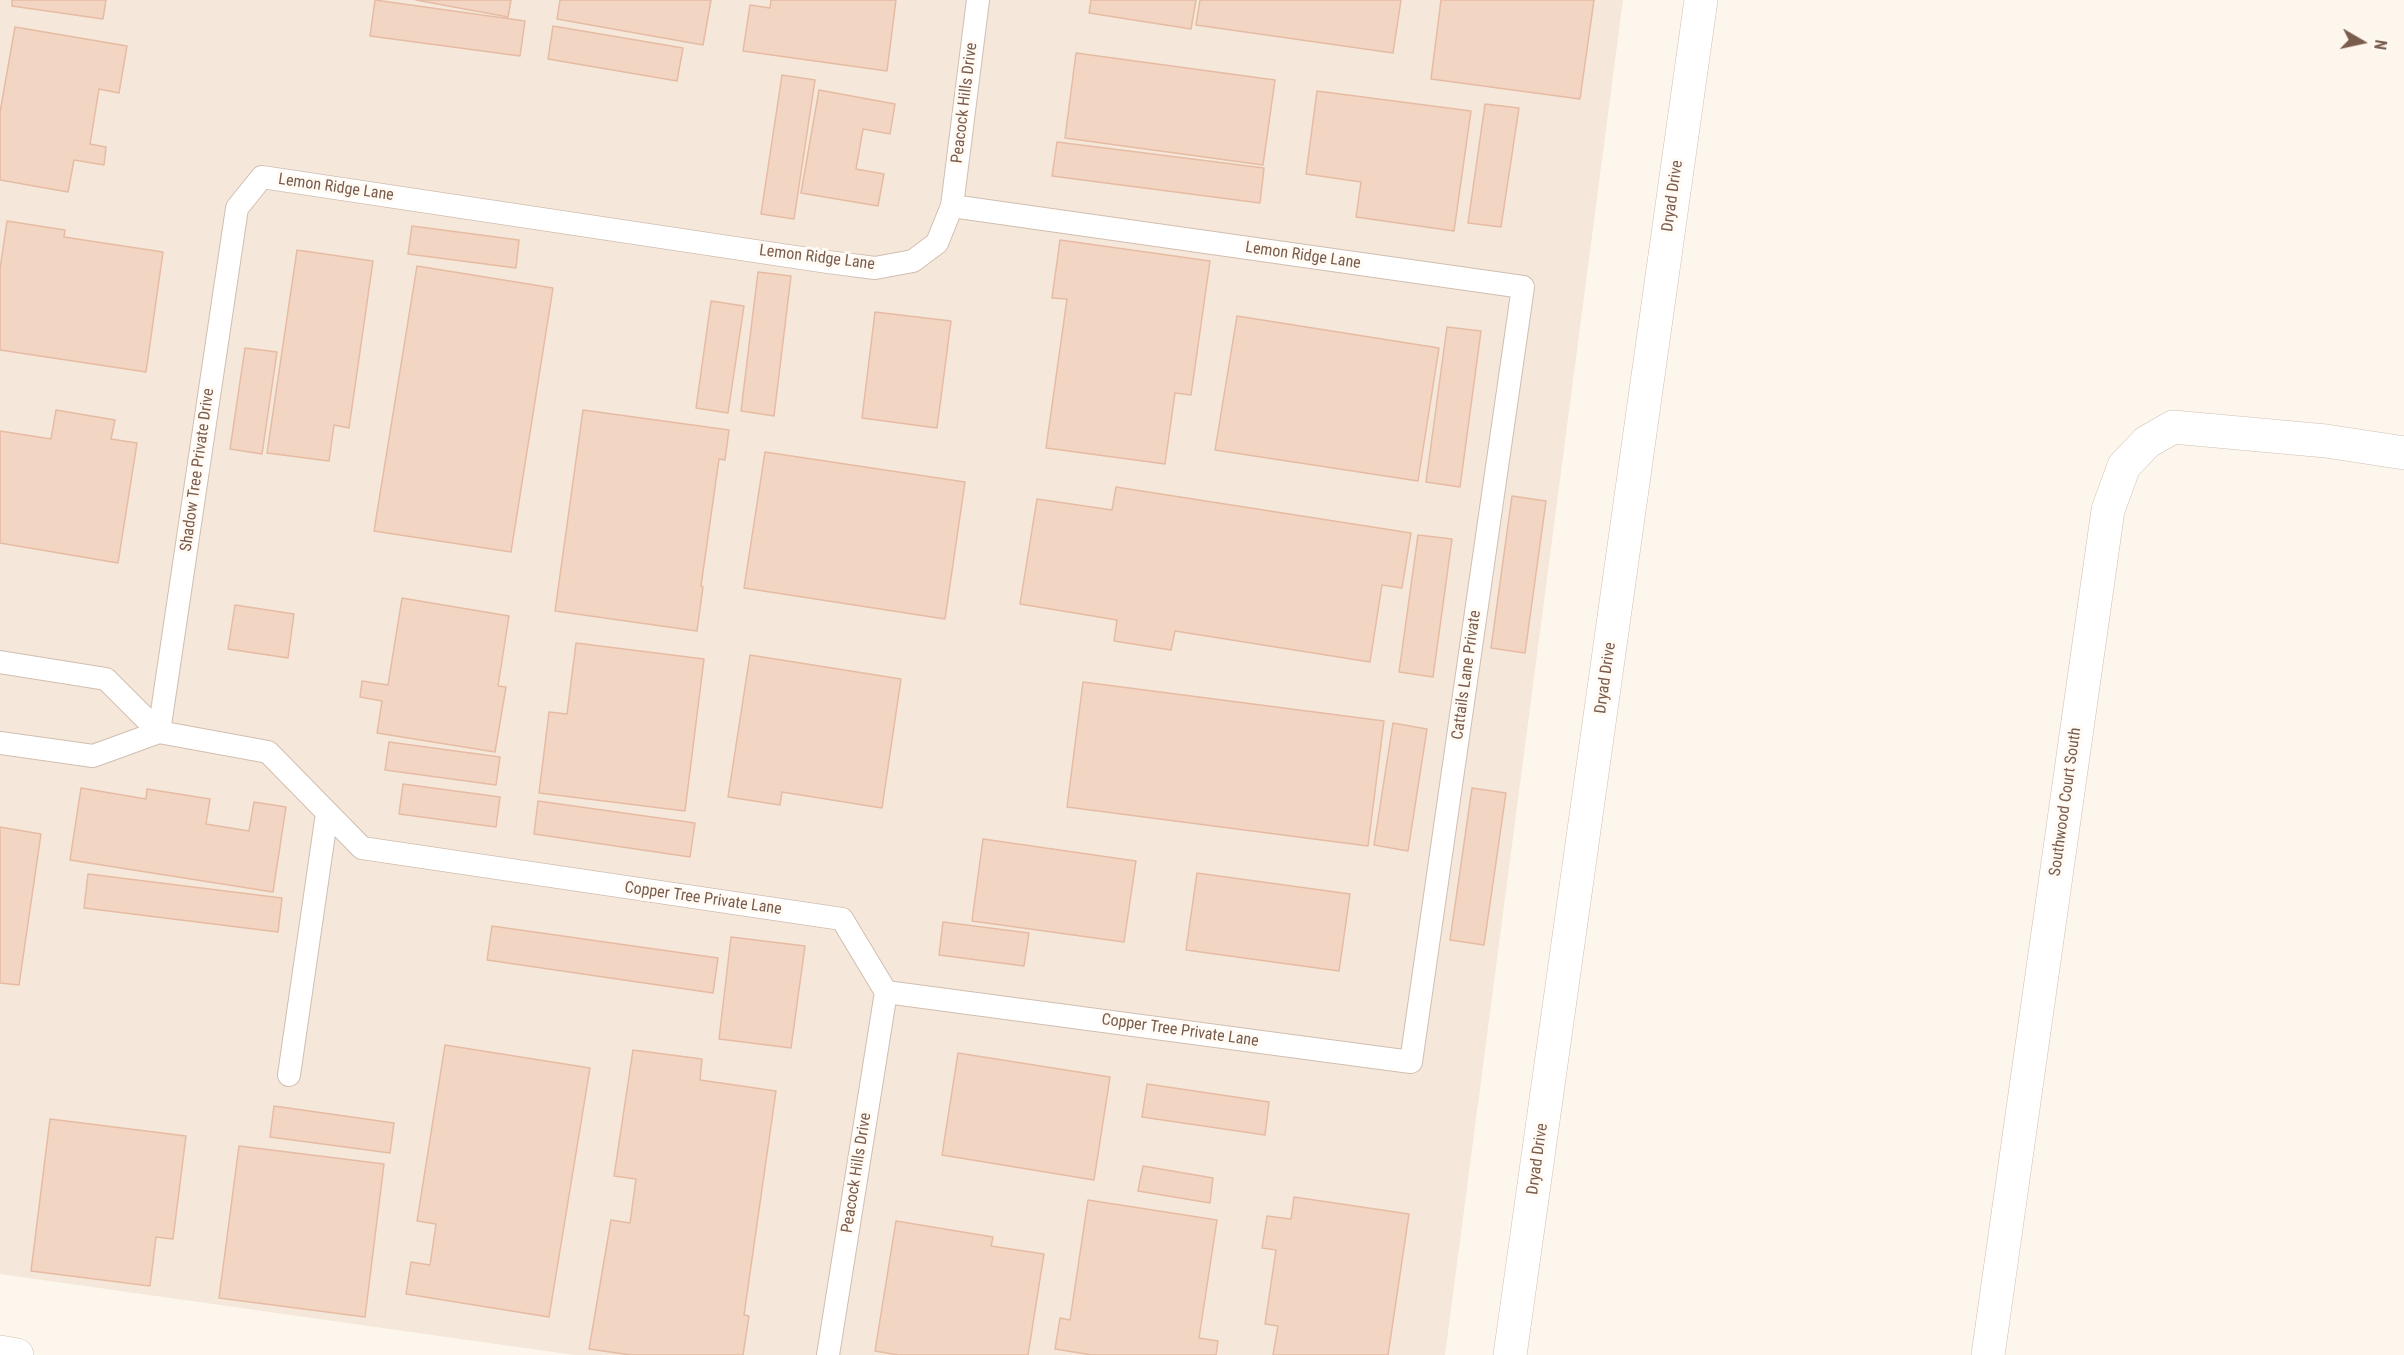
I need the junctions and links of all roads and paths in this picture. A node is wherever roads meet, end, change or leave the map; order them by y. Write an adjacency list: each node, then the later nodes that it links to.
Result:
1 (978, 0): 3 (lane, Peacock Hills Drive)
2 (1701, 0): 17 (street, Dryad Drive)
3 (952, 206): 4 (lane, Lemon Ridge Lane); 5 (lane, Lemon Ridge Lane)
4 (237, 208): 8 (lane, Shadow Tree Private Drive)
5 (1523, 287): 12 (lane, Cattails Lane Private)
6 (2404, 453): 18 (street, Southwood Court South)
7 (0, 662): 8 (lane)
8 (159, 732): 9 (lane); 10 (lane, Copper Tree Private Lane)
9 (0, 743)
10 (327, 813): 11 (lane, Copper Tree Private Lane); 13 (lane)
11 (886, 992): 12 (lane, Copper Tree Private Lane); 16 (lane, Peacock Hills Drive)
12 (1410, 1062)
13 (289, 1074)
14 (0, 1352): 15 (street)
15 (17, 1355)
16 (828, 1355)
17 (1510, 1355)
18 (1988, 1355)

